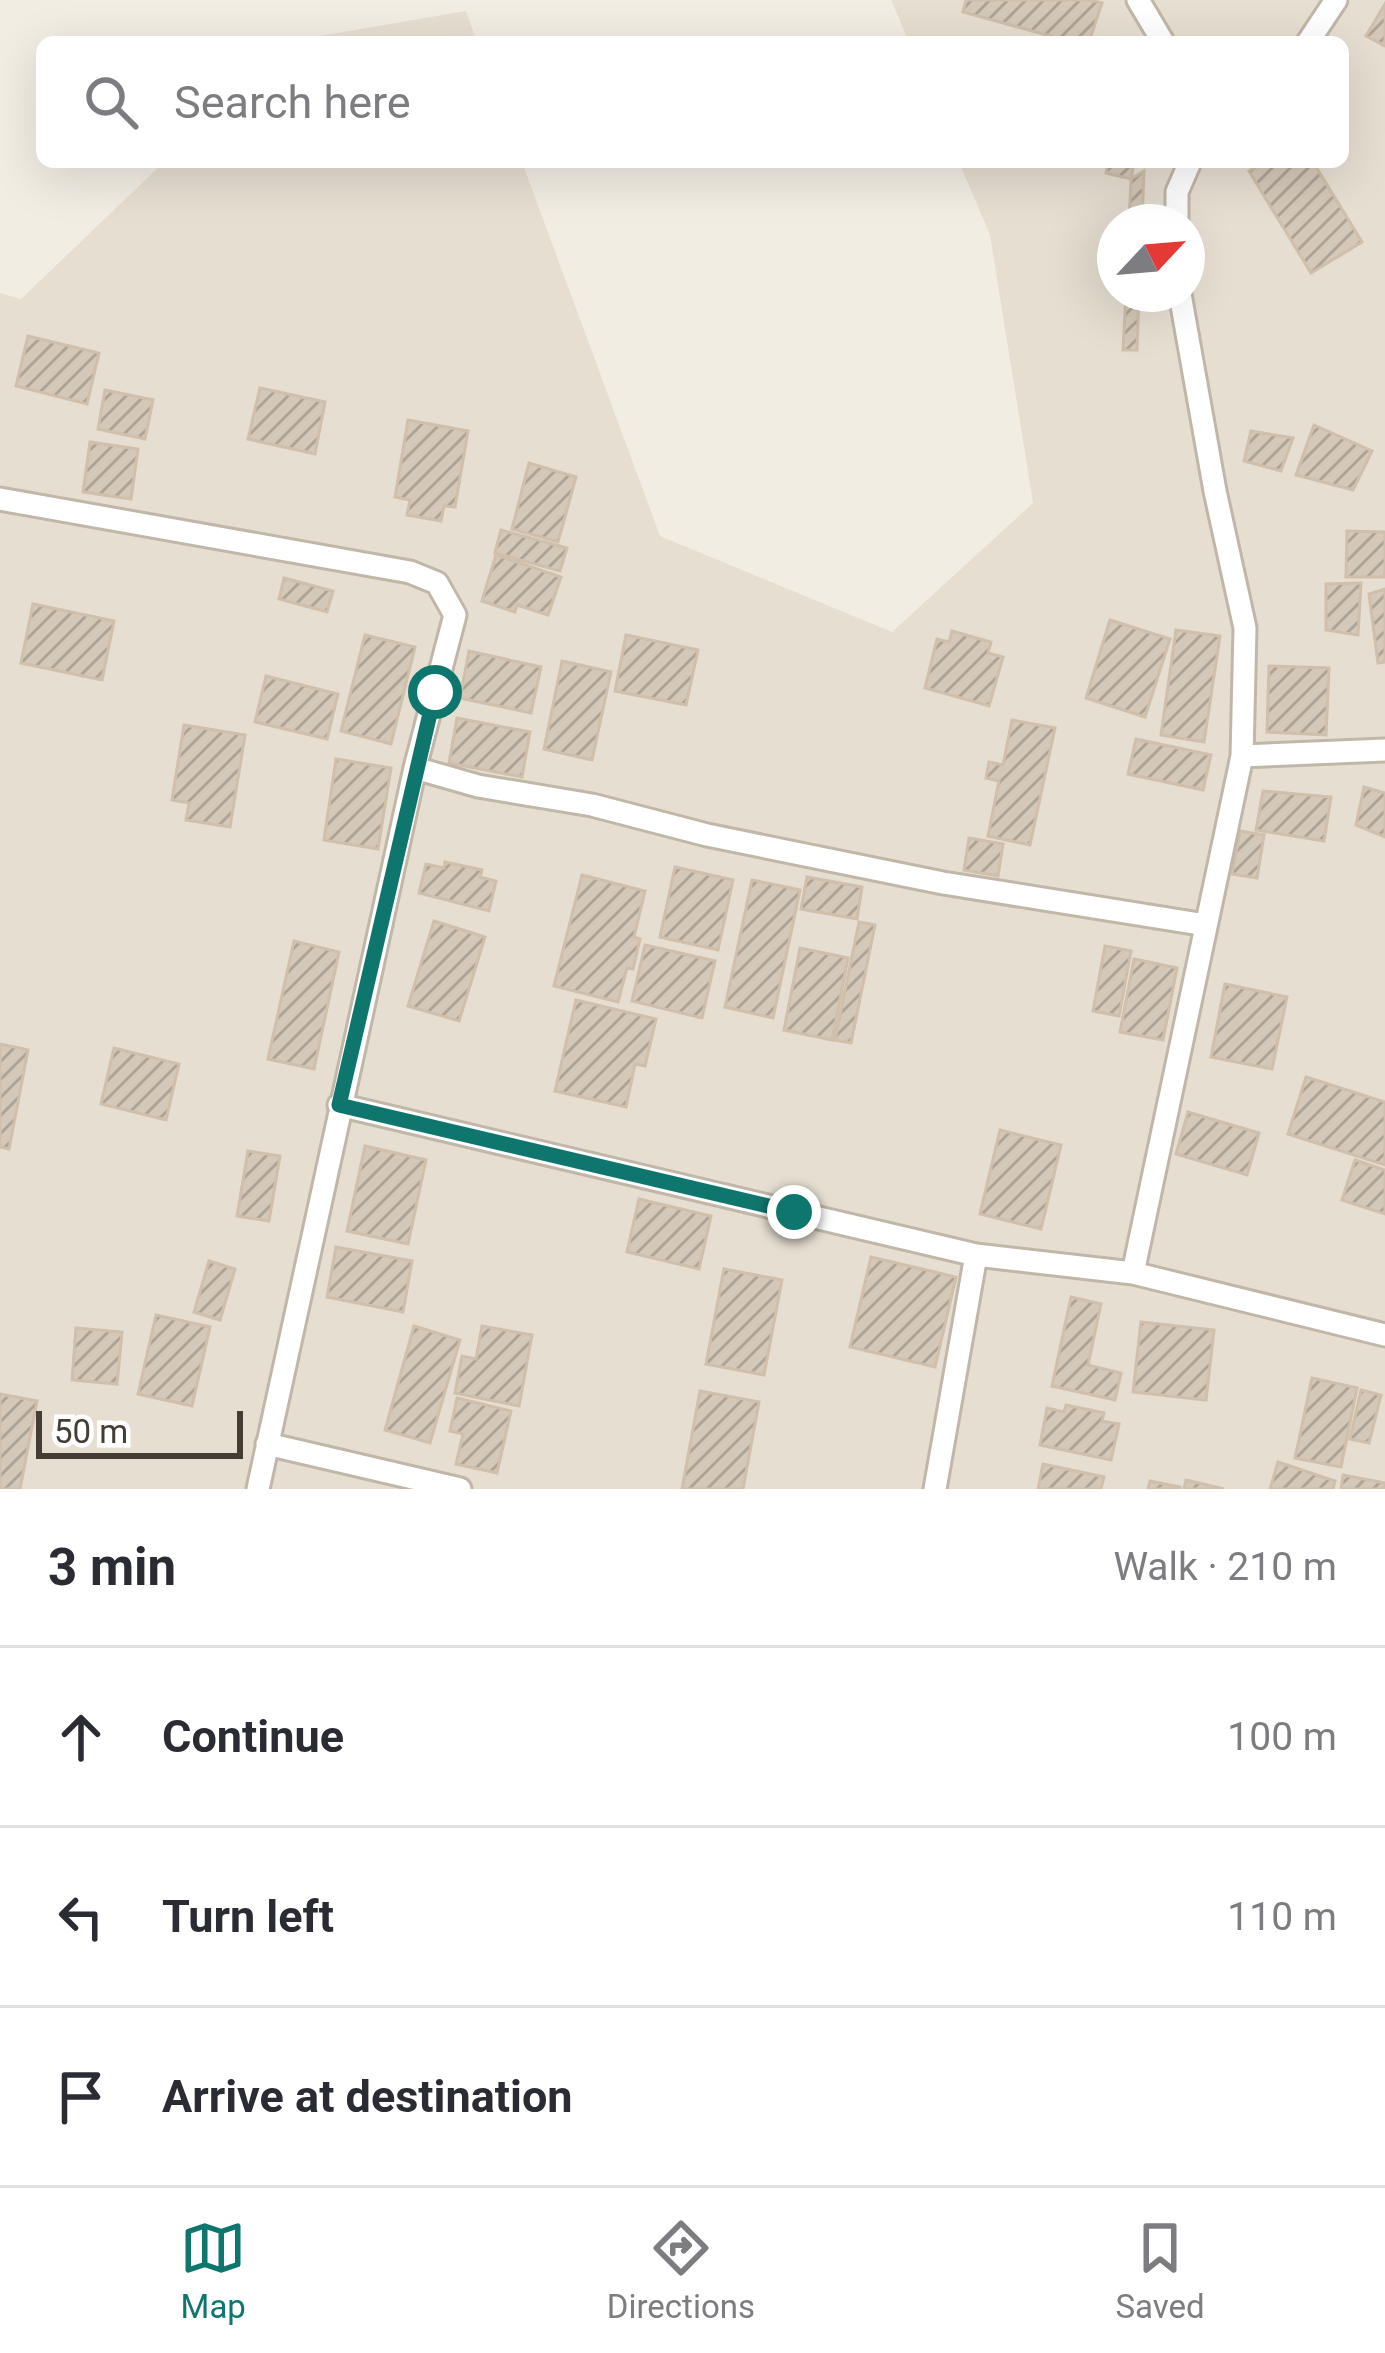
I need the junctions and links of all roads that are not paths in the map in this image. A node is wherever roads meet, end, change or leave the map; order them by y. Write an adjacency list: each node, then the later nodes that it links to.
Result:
1 (1138, 0): 3 (street)
2 (1336, 0): 4 (street)
3 (1159, 36)
4 (1311, 36)
5 (1187, 168): 6 (street)
6 (1177, 204)
7 (1183, 312): 10 (street)
8 (0, 500): 11 (street)
9 (1385, 750): 10 (street)
10 (1242, 756): 12 (street)
11 (415, 768): 12 (street); 13 (street)
12 (1206, 926): 15 (street)
13 (339, 1105): 14 (street); 17 (street)
14 (976, 1255): 15 (street); 20 (street)
15 (1133, 1273): 16 (street)
16 (1385, 1335)
17 (267, 1444): 18 (street); 19 (street)
18 (258, 1489)
19 (460, 1489)
20 (935, 1489)

